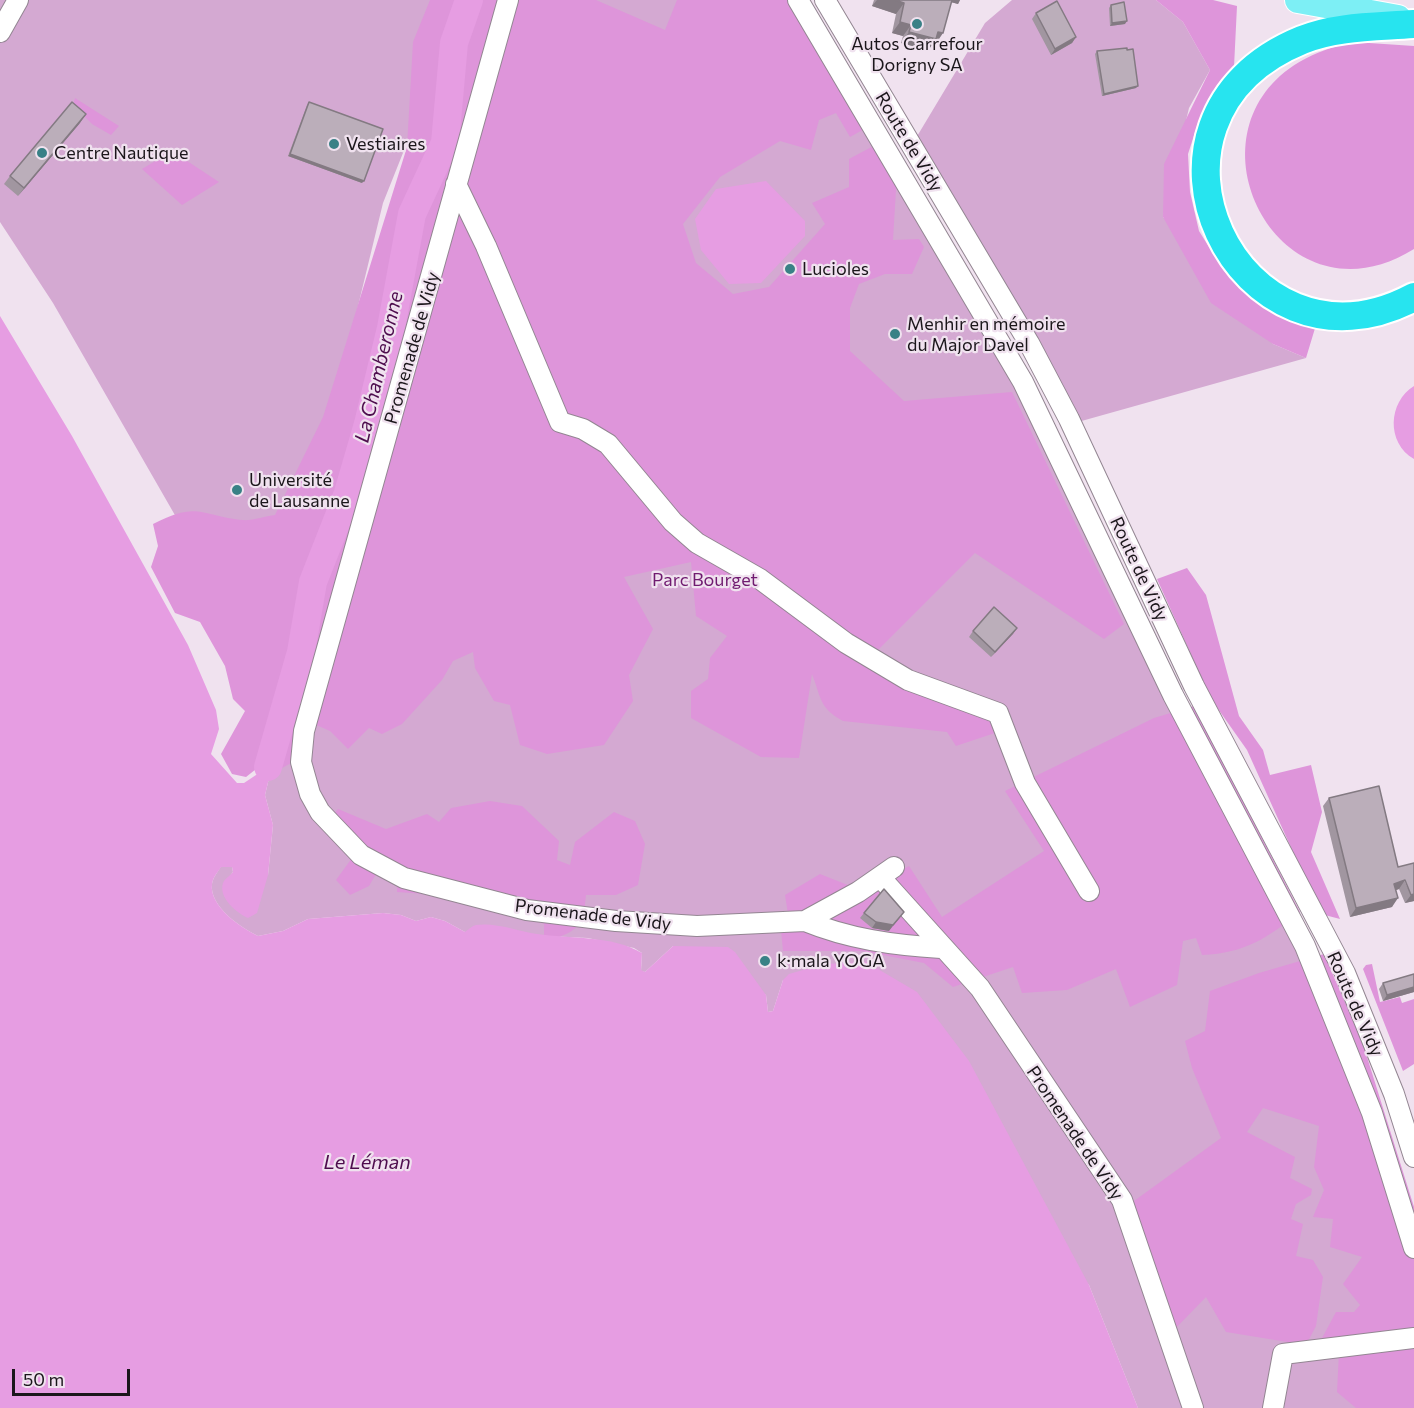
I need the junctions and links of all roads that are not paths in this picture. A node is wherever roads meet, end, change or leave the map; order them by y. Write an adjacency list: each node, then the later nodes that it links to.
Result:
1 (18, 0): 9 (street)
2 (507, 0): 10 (street, Promenade de Vidy)
3 (798, 0): 16 (street)
4 (825, 0): 15 (street, Route de Vidy)
5 (1298, 0): 8 (main road)
6 (1376, 0): 7 (main road)
7 (1414, 15)
8 (1414, 22): 11 (highway)
9 (0, 32)
10 (456, 184): 12 (street); 13 (street, Promenade de Vidy)
11 (1414, 297)
12 (1089, 891)
13 (805, 921): 14 (street, Promenade de Vidy); 14 (street, Promenade de Vidy)
14 (940, 948): 18 (street, Promenade de Vidy)
15 (1414, 1157)
16 (1414, 1248)
17 (1414, 1338): 19 (street)
18 (1193, 1408)
19 (1273, 1408)

